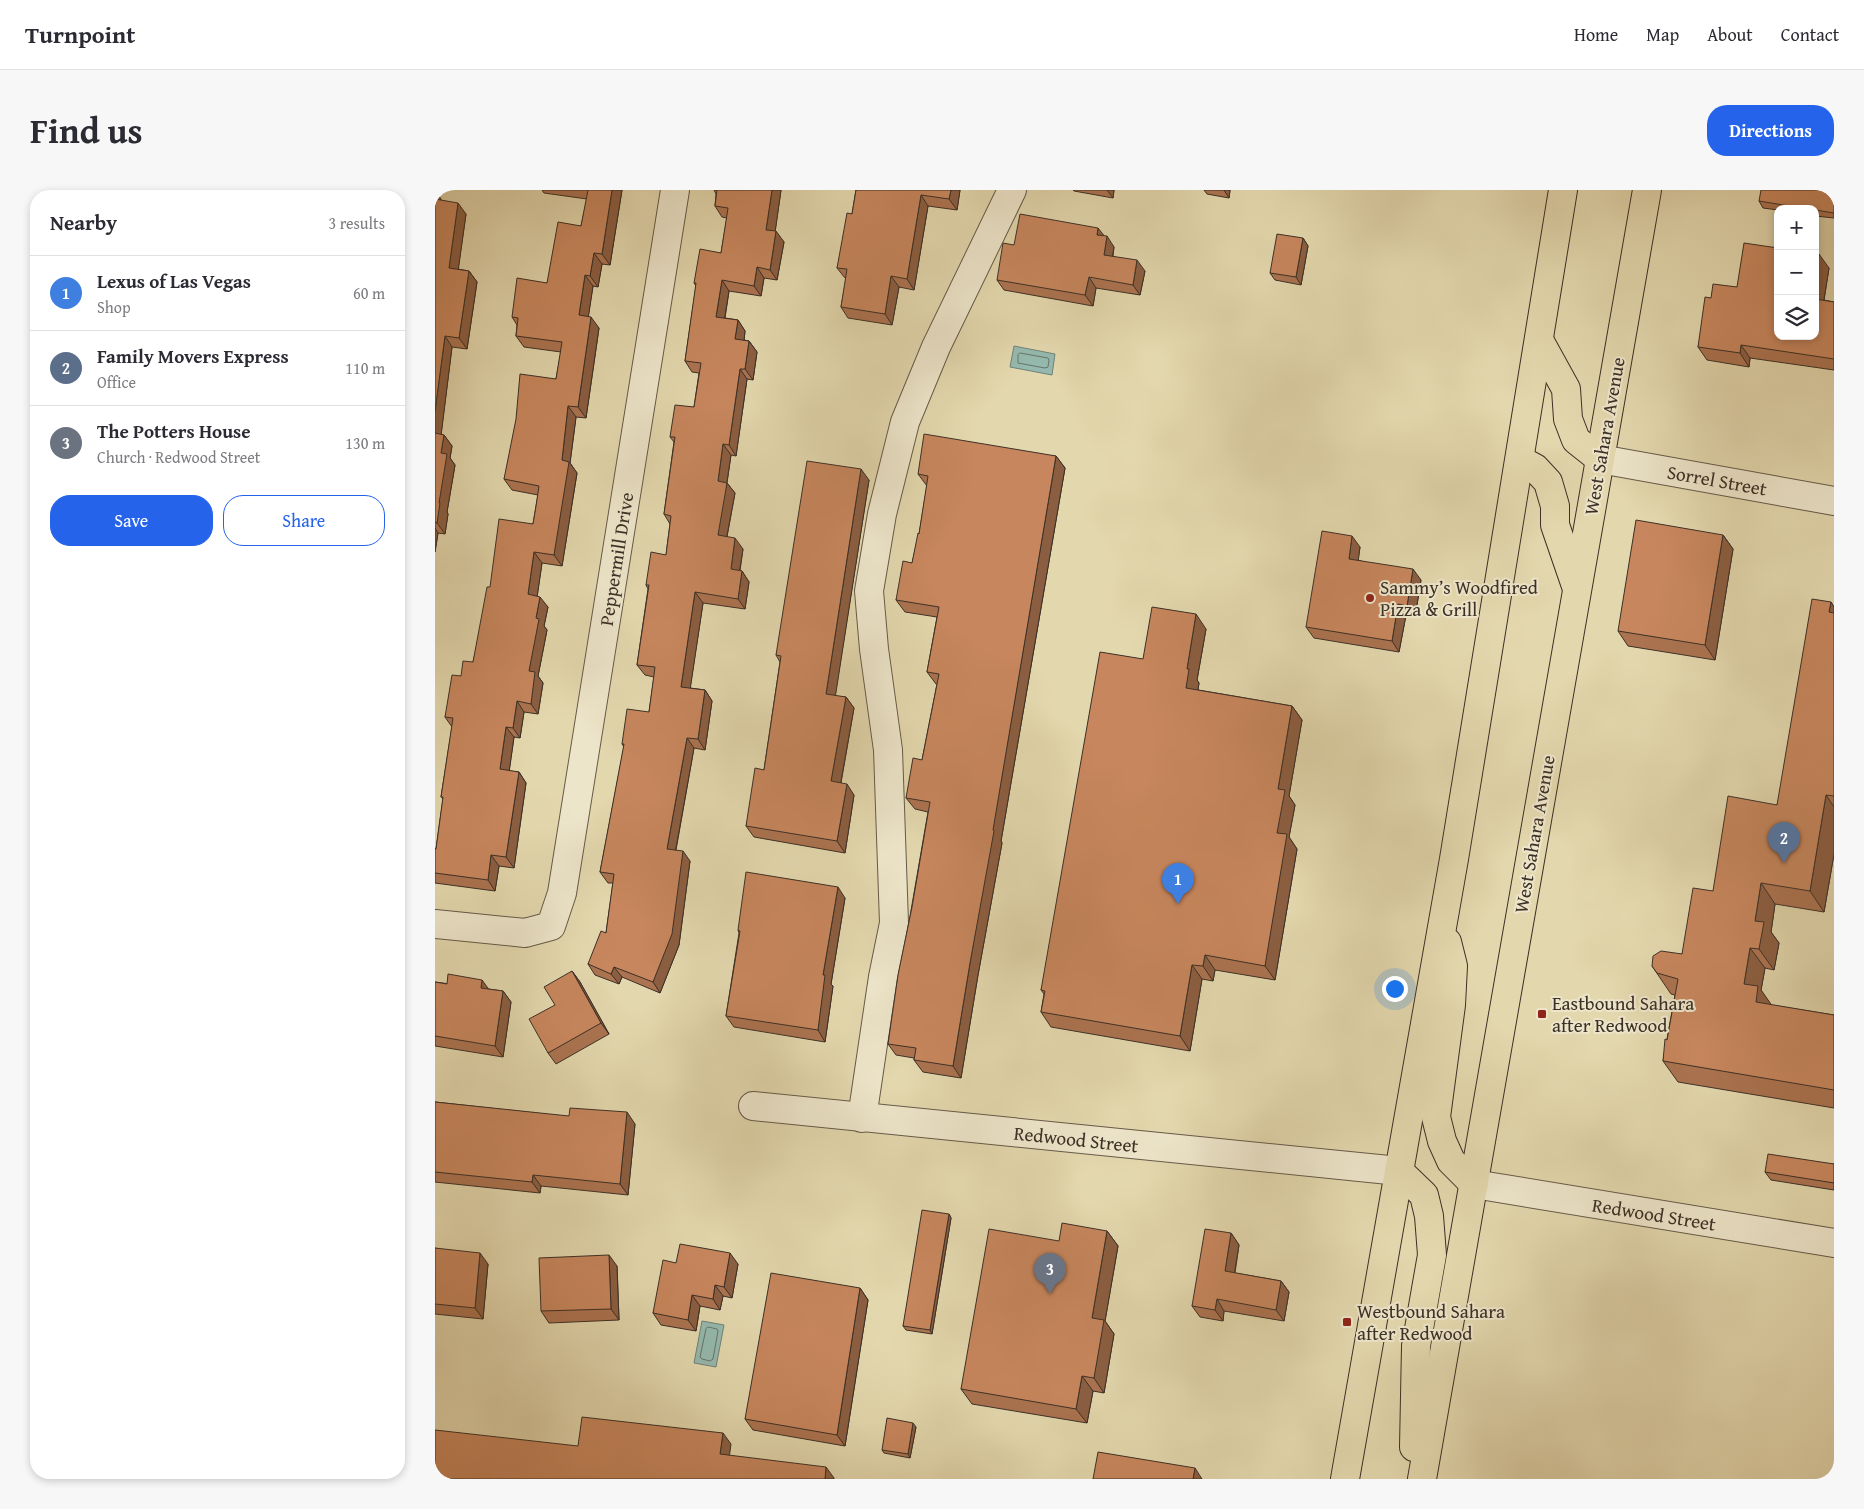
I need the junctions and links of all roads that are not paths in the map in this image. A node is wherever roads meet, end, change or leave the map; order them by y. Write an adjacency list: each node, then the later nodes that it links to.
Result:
1 (675, 190): 11 (street, Peppermill Drive)
2 (1012, 190): 13 (street)
3 (1563, 190): 5 (main road)
4 (1647, 190): 6 (main road, West Sahara Avenue)
5 (1539, 340): 6 (main road); 7 (main road)
6 (1600, 459): 8 (street, Sorrel Street); 9 (main road, West Sahara Avenue)
7 (1520, 460): 9 (main road); 10 (main road)
8 (1834, 501)
9 (1577, 590): 15 (main road, West Sahara Avenue)
10 (1443, 922): 14 (main road); 15 (main road)
11 (435, 924)
12 (753, 1106): 13 (street, Redwood Street)
13 (861, 1118): 14 (street, Redwood Street)
14 (1399, 1171): 17 (main road); 18 (main road)
15 (1474, 1184): 16 (street, Redwood Street); 19 (main road, West Sahara Avenue)
16 (1834, 1243)
17 (1345, 1479)
18 (1414, 1479)
19 (1422, 1479)

